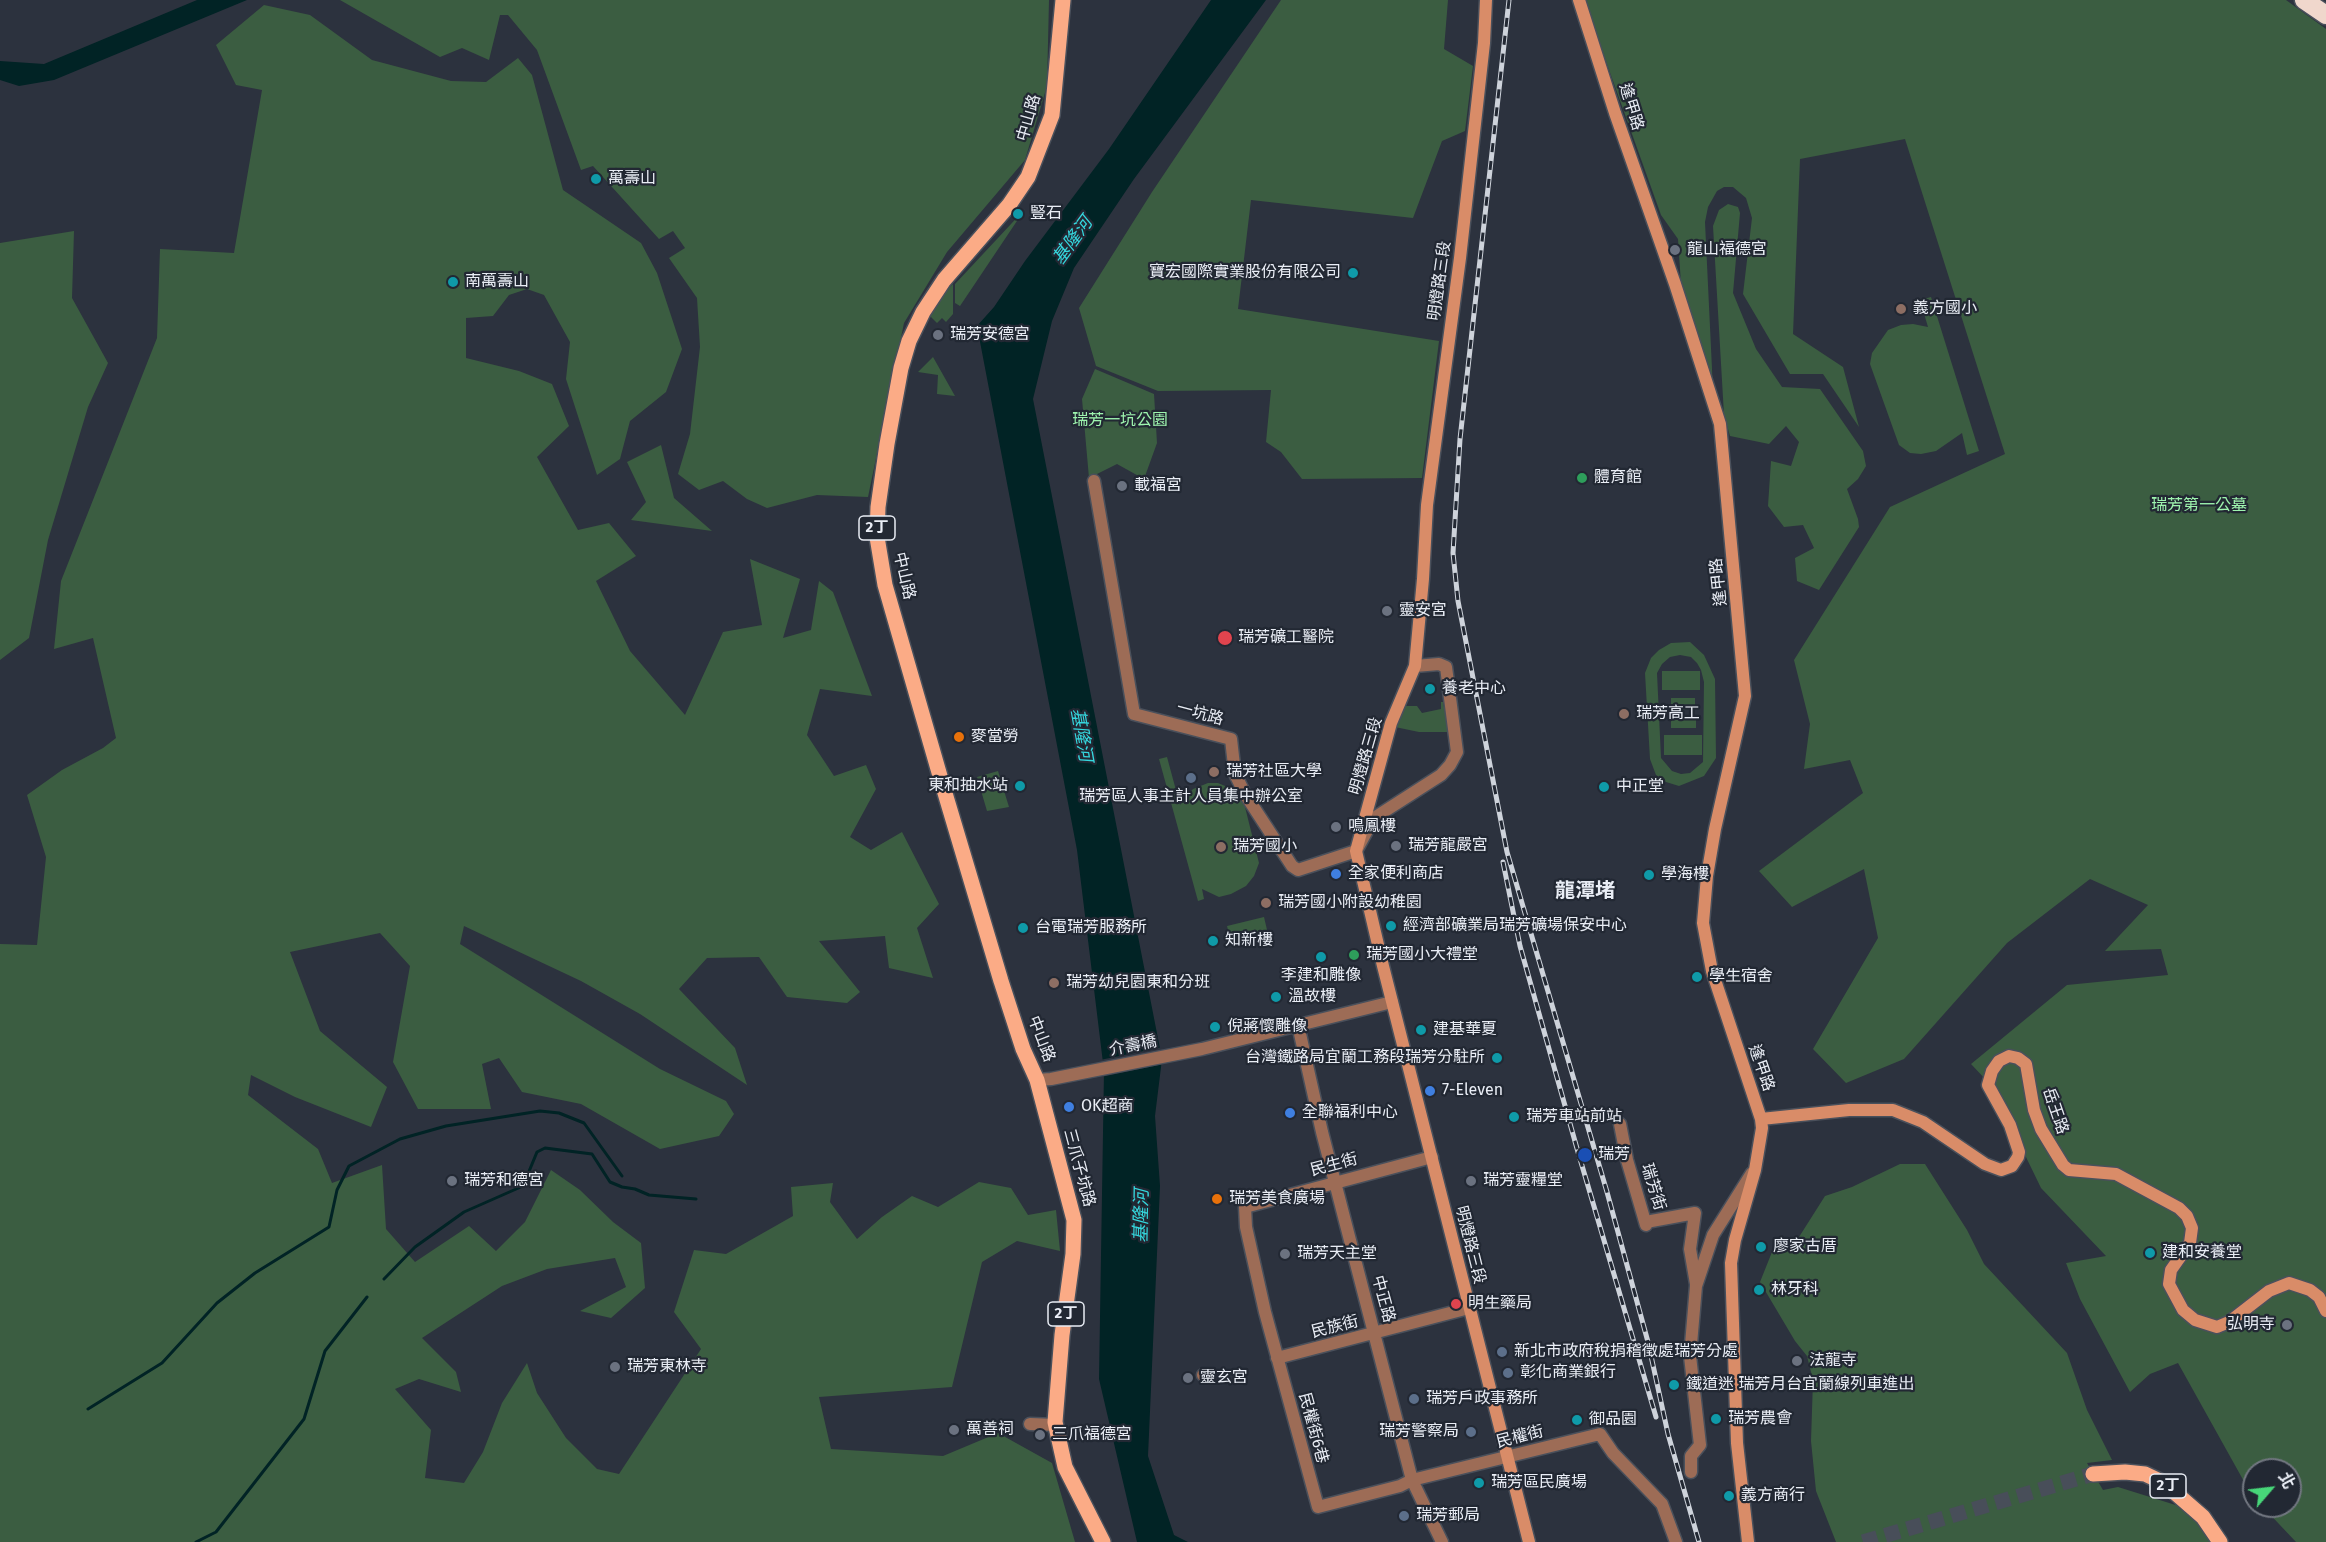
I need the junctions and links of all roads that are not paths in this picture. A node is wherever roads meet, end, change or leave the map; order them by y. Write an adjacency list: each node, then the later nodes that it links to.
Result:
1 (1063, 0): 12 (main road, 中山路 / 2丁)
2 (1486, 0): 7 (street, 明燈路三段)
3 (1579, 0): 13 (street, 逢甲路)
4 (2304, 0): 5 (highway)
5 (2326, 15)
6 (1094, 481): 8 (street, 一坑路)
7 (1415, 666): 8 (street, 明燈路三段); 8 (street)
8 (1356, 851): 9 (street, 明燈路三段)
9 (1392, 1002): 10 (street); 15 (street, 明燈路三段)
10 (1298, 1025): 11 (street, 介壽橋); 17 (street, 中正路)
11 (1070, 1075): 12 (street, 中山路)
12 (1037, 1080): 25 (main road, 三爪子坑路 / 2丁)
13 (1761, 1119): 16 (street, 逢甲路); 21 (street, 岳王路)
14 (1620, 1124): 19 (street, 瑞芳街)
15 (1432, 1157): 17 (street, 民生街); 20 (street, 明燈路三段)
16 (1755, 1170): 19 (street, 逢甲路); 35 (street, 逢甲路)
17 (1335, 1182): 18 (street, 民生街); 22 (street, 中正路)
18 (1245, 1207): 23 (street, 民權街6巷)
19 (1696, 1286): 27 (street, 逢甲路)
20 (1469, 1308): 22 (street, 民族街); 26 (street, 明燈路三段)
21 (2326, 1311)
22 (1375, 1334): 23 (street, 民族街); 29 (street, 中正路)
23 (1277, 1358): 30 (street, 民權街6巷)
24 (1030, 1424): 25 (street)
25 (1056, 1425): 31 (main road, 三爪子坑路 / 2丁)
26 (1507, 1457): 29 (street, 民權街); 33 (street, 明燈路三段); 34 (street, 民權街)
27 (1691, 1472)
28 (2093, 1474): 36 (main road, 2丁)
29 (1412, 1480): 30 (street, 民權街); 32 (street, 中正路)
30 (1318, 1507)
31 (1103, 1542)
32 (1442, 1542)
33 (1529, 1542)
34 (1676, 1542)
35 (1748, 1542)
36 (2220, 1542)

